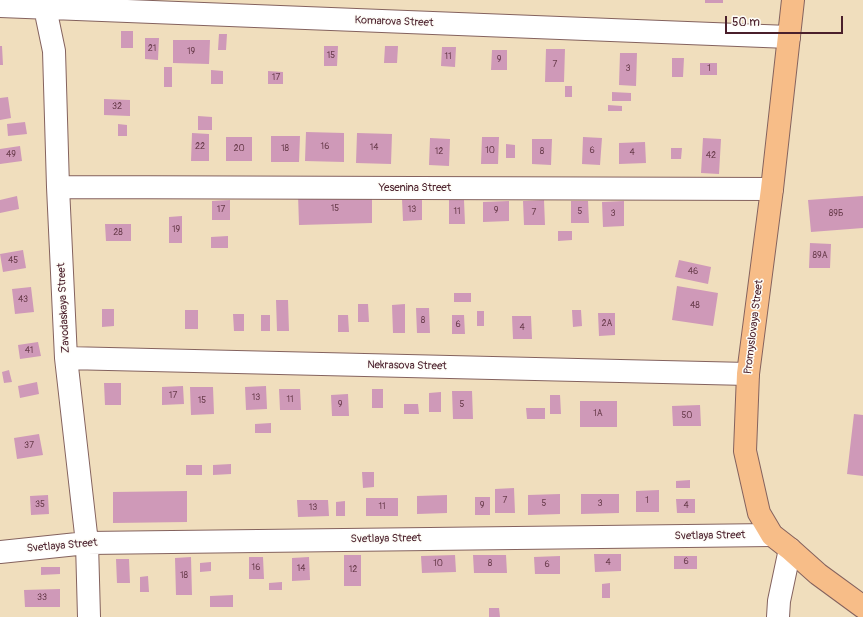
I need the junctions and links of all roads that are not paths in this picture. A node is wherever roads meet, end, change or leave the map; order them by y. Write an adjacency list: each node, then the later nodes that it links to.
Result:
1 (793, 0): 4 (main road, Promyslovaya Street)
2 (43, 4): 3 (street, Komarova Street); 4 (street, Komarova Street); 5 (street, Zavodaskaya Street)
3 (0, 6)
4 (789, 37): 6 (main road, Promyslovaya Street)
5 (58, 187): 6 (street, Yesenina Street); 7 (street, Zavodaskaya Street)
6 (772, 189): 8 (main road, Promyslovaya Street)
7 (66, 358): 8 (street, Nekrasova Street); 10 (street, Zavodaskaya Street)
8 (748, 374): 9 (main road, Promyslovaya Street)
9 (772, 535): 10 (street, Svetlaya Street); 11 (main road, Promyslovaya Street)
10 (87, 543): 12 (street, Svetlaya Street); 14 (street, Zavodaskaya Street)
11 (790, 549): 13 (main road, Promyslovaya Street); 15 (street)
12 (0, 552)
13 (863, 607)
14 (89, 617)
15 (778, 617)

